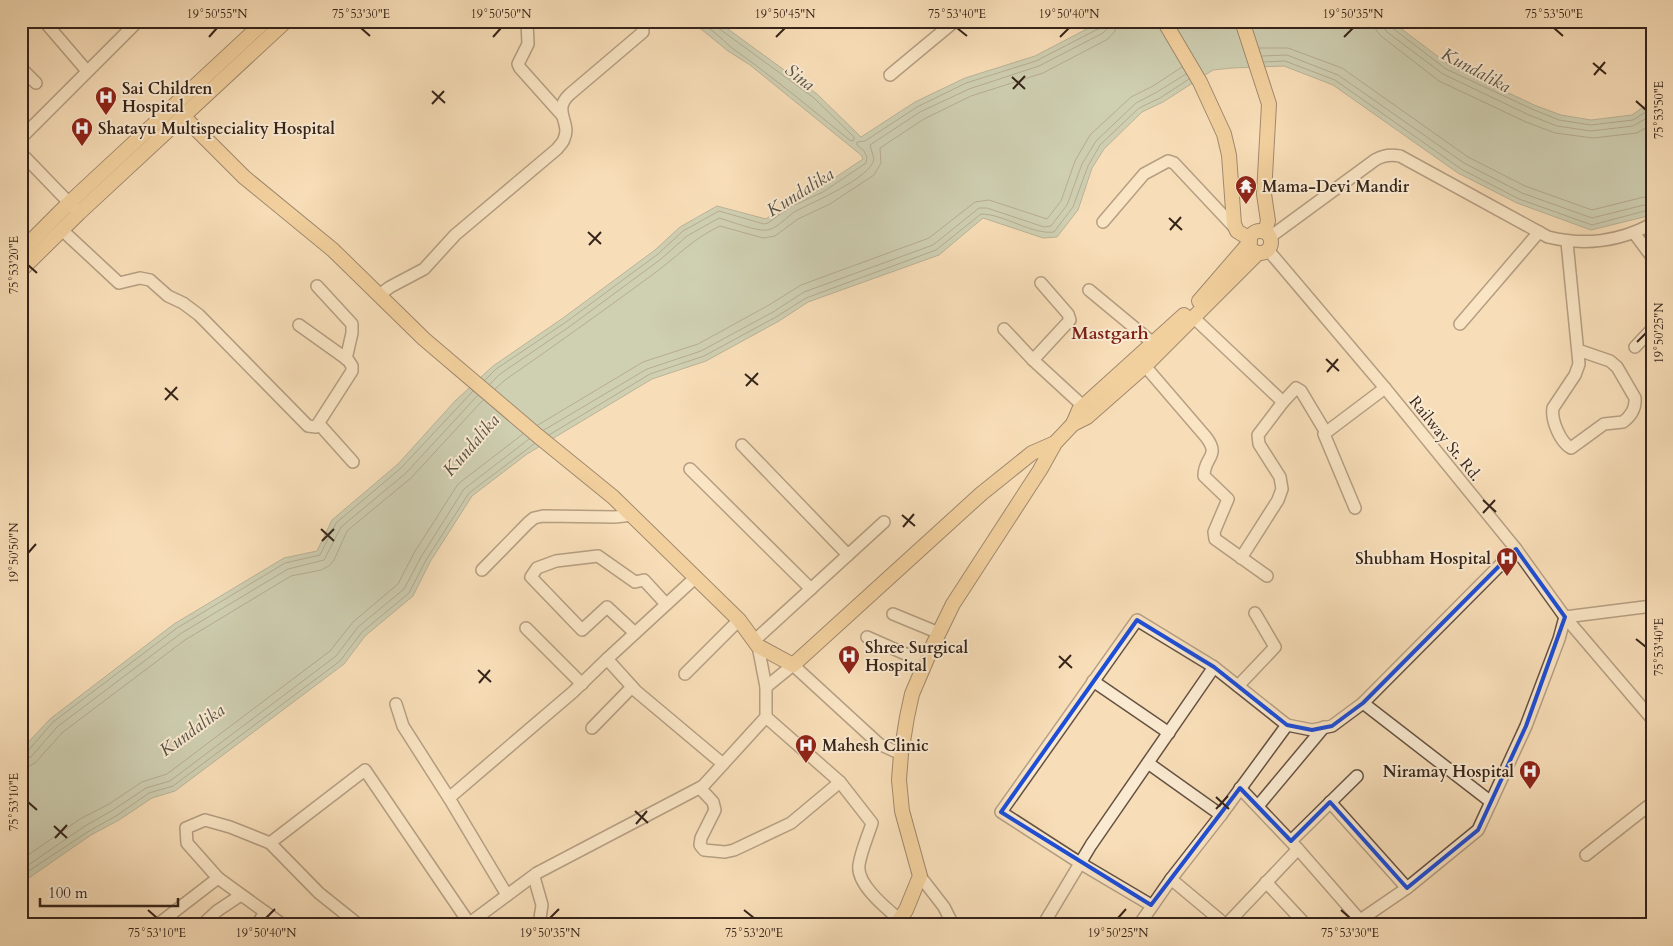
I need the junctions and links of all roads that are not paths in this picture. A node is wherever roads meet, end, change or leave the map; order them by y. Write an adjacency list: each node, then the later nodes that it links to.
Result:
1 (44, 21): 11 (street)
2 (138, 21): 11 (street)
3 (265, 21): 18 (main road)
4 (286, 21): 15 (main road)
5 (527, 21): 14 (street)
6 (955, 21): 12 (street)
7 (1164, 21): 25 (main road)
8 (1242, 21): 25 (main road)
9 (642, 23): 14 (street)
10 (21, 68): 13 (street)
11 (87, 71): 16 (street)
12 (890, 76)
13 (36, 83)
14 (562, 115): 33 (street)
15 (184, 117): 19 (main road); 33 (main road)
16 (21, 138)
17 (21, 153): 18 (street)
18 (69, 203): 19 (street); 27 (main road)
19 (79, 214): 22 (main road)
20 (1103, 222): 25 (street, Railway St. Rd.)
21 (1652, 224): 24 (street)
22 (62, 230): 29 (main road); 48 (street)
23 (1539, 232): 25 (street); 26 (street); 35 (street)
24 (1634, 233): 26 (street); 28 (street)
25 (1254, 239): 34 (main road); 39 (main road); 45 (street, Railway St. Rd.)
26 (1567, 242): 41 (street)
27 (21, 251)
28 (1652, 257)
29 (21, 270)
30 (1041, 283): 43 (street)
31 (317, 286): 42 (street)
32 (1089, 290): 39 (street)
33 (380, 296): 56 (main road)
34 (1194, 318): 44 (main road); 46 (street)
35 (1460, 324)
36 (299, 325): 42 (street)
37 (1004, 329): 43 (street)
38 (1652, 329): 40 (street)
39 (1152, 343): 47 (main road)
40 (1635, 347)
41 (1578, 350): 41 (street)
42 (346, 359): 48 (street)
43 (1033, 360): 47 (street)
44 (1145, 366): 49 (main road); 60 (street)
45 (1385, 388): 50 (street); 58 (street, Railway St. Rd.)
46 (1283, 402): 50 (street); 60 (street)
47 (1083, 406): 49 (main road)
48 (319, 424): 53 (street)
49 (1073, 424): 51 (main road)
50 (1325, 431): 55 (street)
51 (1055, 443): 73 (main road); 78 (main road)
52 (742, 445): 59 (street)
53 (353, 462)
54 (690, 470): 64 (street)
55 (1355, 508)
56 (632, 515): 61 (street); 63 (main road)
57 (884, 522): 59 (street)
58 (1516, 549): 69 (street, Railway St. Rd.); 86 (street)
59 (848, 555): 64 (street)
60 (1241, 558): 62 (street)
61 (482, 570)
62 (1267, 576)
63 (696, 577): 65 (street); 70 (main road)
64 (811, 589): 75 (street)
65 (666, 604): 72 (street); 72 (street)
66 (1652, 606): 69 (street)
67 (1255, 613): 83 (street)
68 (893, 614): 73 (street)
69 (1565, 617): 89 (street, Railway St. Rd.); 103 (street)
70 (739, 620): 75 (main road); 80 (street)
71 (526, 628): 82 (street)
72 (635, 633): 76 (street)
73 (938, 633): 77 (main road)
74 (867, 637): 77 (street)
75 (757, 643): 78 (main road); 85 (street)
76 (607, 659): 82 (street); 84 (street)
77 (926, 663): 94 (main road)
78 (793, 665): 85 (street); 94 (street)
79 (1214, 667): 81 (street); 83 (street); 93 (street)
80 (684, 674)
81 (1093, 681): 93 (street); 110 (street)
82 (582, 684): 101 (street)
83 (1238, 686): 90 (street)
84 (632, 687): 92 (street); 96 (street)
85 (766, 687): 88 (street)
86 (1362, 703): 91 (street); 103 (street)
87 (396, 704): 101 (street)
88 (766, 717): 96 (street); 98 (street)
89 (1652, 719)
90 (1287, 725): 91 (street); 100 (street)
91 (1324, 727): 105 (street)
92 (592, 728)
93 (1169, 732): 95 (street)
94 (901, 754): 111 (main road)
95 (1148, 763): 106 (street); 110 (street)
96 (723, 764): 99 (street)
97 (1357, 776): 102 (street)
98 (840, 782): 99 (street); 121 (street)
99 (700, 788): 112 (street)
100 (1240, 788): 105 (street); 106 (street)
101 (449, 798): 118 (street)
102 (1330, 802): 108 (street); 116 (street)
103 (1491, 802): 116 (street)
104 (1652, 803): 109 (street)
105 (1258, 806): 108 (street)
106 (1221, 815): 114 (street)
107 (270, 843): 113 (street); 123 (street); 128 (street)
108 (1295, 845): 115 (street); 122 (street)
109 (1586, 855)
110 (1080, 863): 119 (street); 131 (street)
111 (920, 876): 121 (main road); 130 (street)
112 (534, 877): 118 (street); 129 (street)
113 (218, 878): 117 (street); 124 (street)
114 (1171, 879): 115 (street); 119 (street)
115 (1266, 882): 133 (street)
116 (1407, 888): 122 (street)
117 (241, 895): 120 (street); 125 (street)
118 (508, 895): 123 (street)
119 (1152, 905): 132 (street)
120 (265, 912): 126 (street); 127 (street)
121 (898, 922)
122 (1357, 922)
123 (468, 924)
124 (157, 925)
125 (202, 925)
126 (257, 925)
127 (283, 925)
128 (359, 925)
129 (539, 925)
130 (953, 925)
131 (1043, 925)
132 (1139, 925)
133 (1306, 925)

